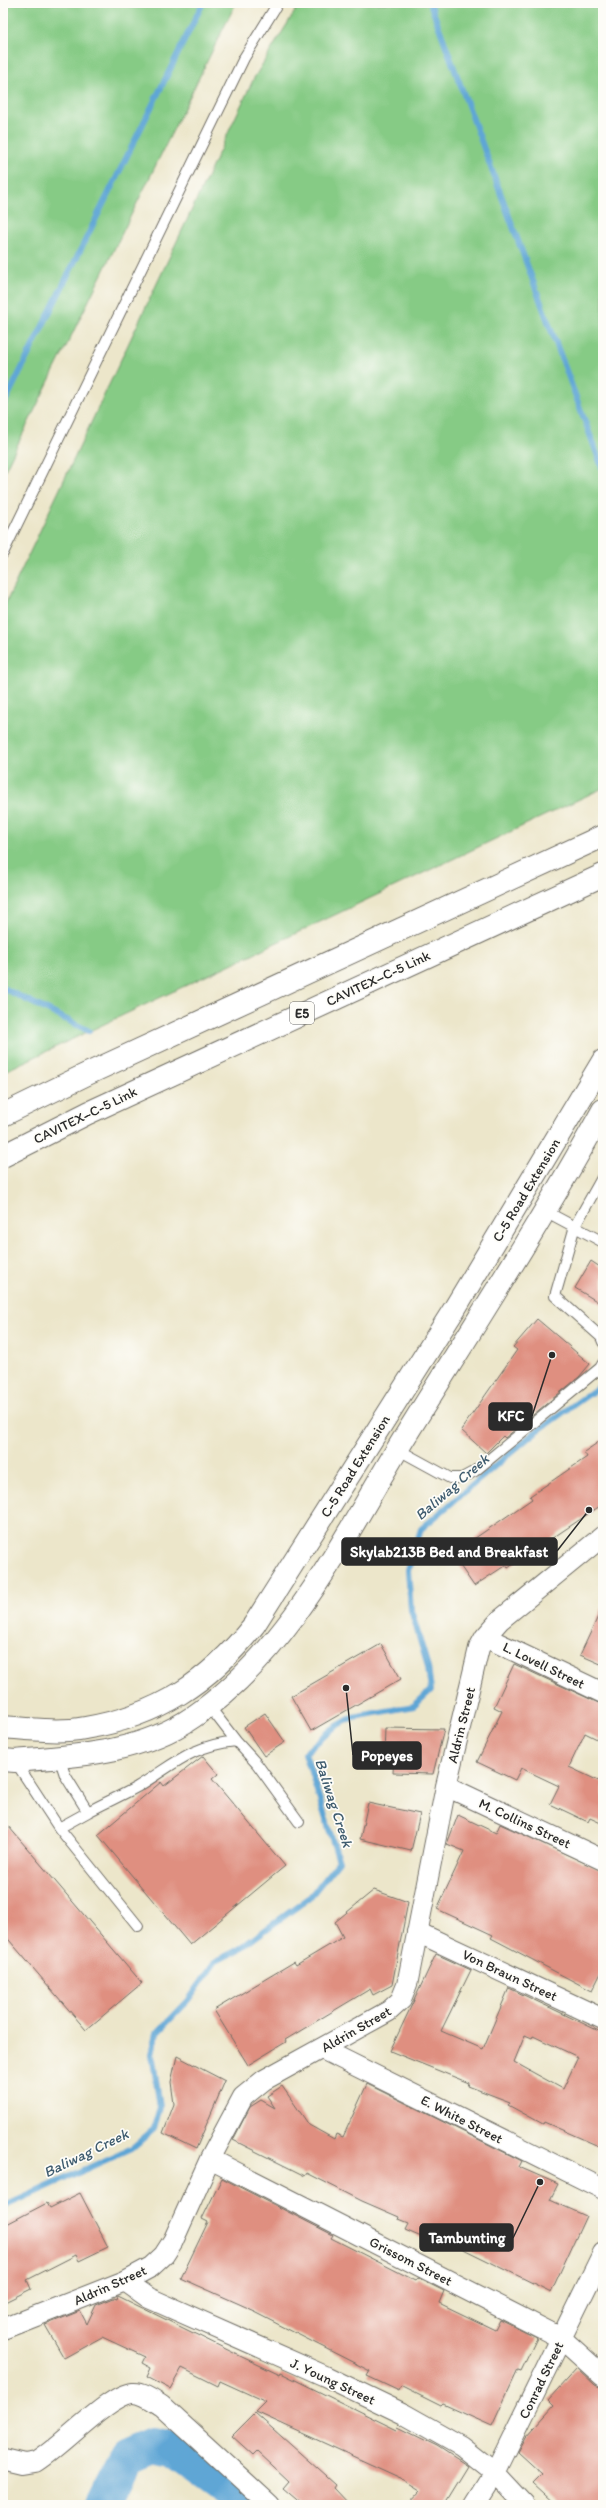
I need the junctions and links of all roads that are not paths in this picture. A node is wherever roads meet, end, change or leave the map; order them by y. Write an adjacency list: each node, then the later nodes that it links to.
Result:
1 (278, 3): 2 (lane)
2 (3, 553)
3 (603, 836): 7 (main road, E5)
4 (603, 875): 8 (main road, CAVITEX–C-5 Link / E5)
5 (603, 1061): 20 (main road, C-5 Road Extension)
6 (603, 1110): 10 (main road, C-5 Road Extension)
7 (3, 1115)
8 (3, 1156)
9 (603, 1176): 11 (lane)
10 (545, 1210): 11 (lane); 15 (main road, C-5 Road Extension)
11 (575, 1226): 12 (lane); 13 (lane)
12 (603, 1242)
13 (603, 1342)
14 (603, 1362): 15 (lane)
15 (397, 1449): 19 (main road, C-5 Road Extension)
16 (603, 1536): 17 (street, Aldrin Street)
17 (485, 1637): 18 (street, L. Lovell Street); 24 (street, Aldrin Street)
18 (603, 1693)
19 (209, 1706): 21 (lane); 22 (main road, C-5 Road Extension)
20 (3, 1727)
21 (236, 1741): 25 (lane); 26 (lane)
22 (59, 1757): 23 (main road, C-5 Road Extension); 25 (lane)
23 (9, 1760): 27 (lane)
24 (446, 1786): 28 (street, M. Collins Street); 30 (street, Aldrin Street)
25 (88, 1812): 27 (lane)
26 (299, 1822)
27 (59, 1828): 29 (lane)
28 (603, 1860)
29 (138, 1926)
30 (417, 1932): 31 (street, Von Braun Street); 32 (street, Aldrin Street)
31 (603, 2019)
32 (322, 2049): 33 (street, Aldrin Street); 34 (street, E. White Street)
33 (210, 2159): 36 (street, Aldrin Street); 38 (street, Grissom Street)
34 (603, 2189)
35 (603, 2254): 38 (street, Conrad Street)
36 (124, 2282): 37 (street, Aldrin Street); 41 (street, J. Young Street)
37 (3, 2329)
38 (561, 2338): 39 (street, Grissom Street); 41 (street, Conrad Street)
39 (603, 2376)
40 (3, 2459): 42 (street)
41 (495, 2473): 43 (street, Conrad Street); 44 (street, J. Young Street)
42 (270, 2505)
43 (475, 2505)
44 (525, 2505)

